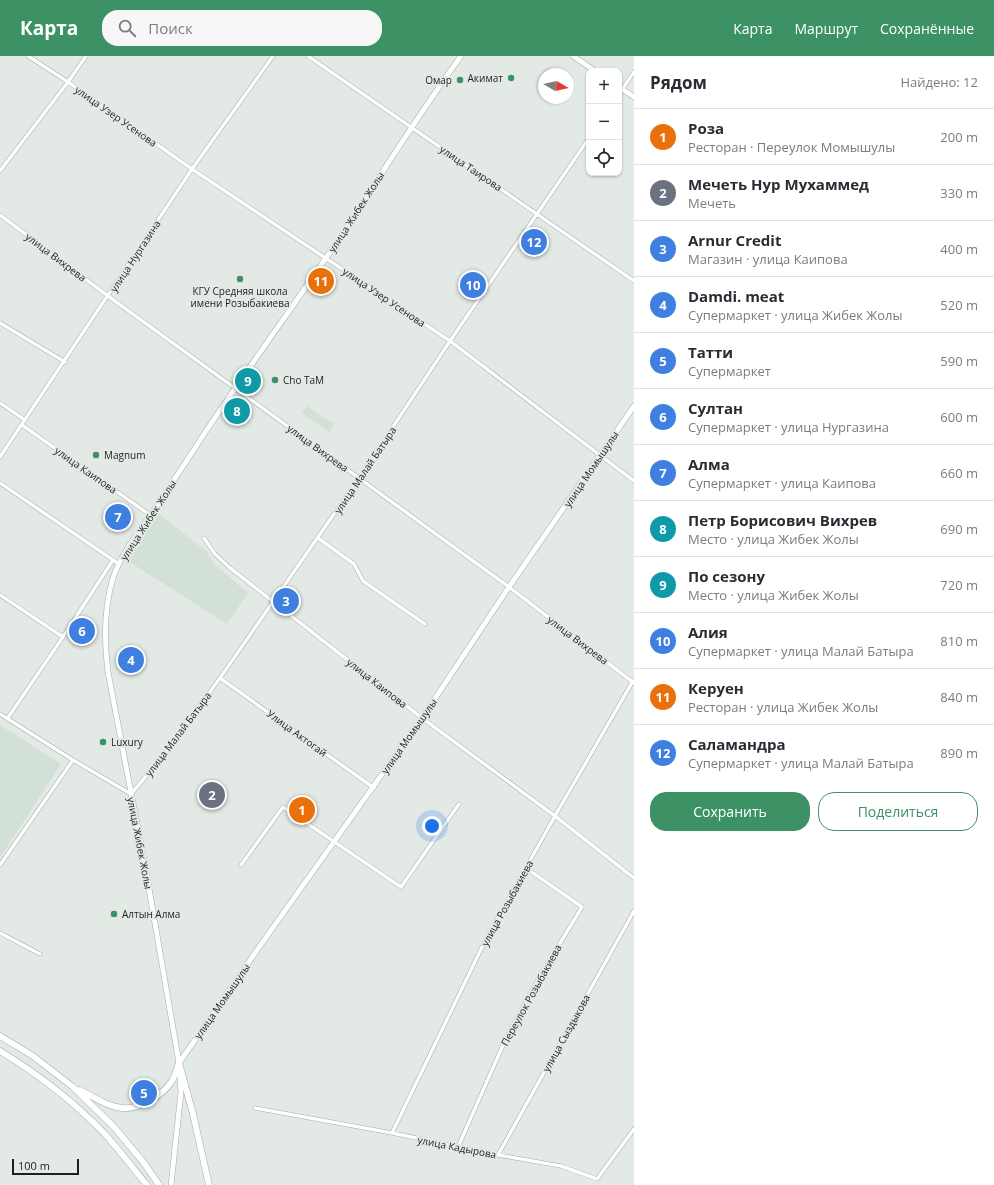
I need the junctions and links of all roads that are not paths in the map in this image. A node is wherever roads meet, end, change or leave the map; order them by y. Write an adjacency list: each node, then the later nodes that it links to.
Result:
1 (28, 56): 9 (street, улица Узер Усенова)
2 (86, 56): 9 (street)
3 (272, 56): 15 (street, улица Нургазина)
4 (308, 56): 13 (street, улица Таирова)
5 (461, 56): 13 (main road, улица Жибек Жолы)
6 (573, 56): 7 (main road)
7 (591, 68)
8 (634, 72): 10 (street)
9 (68, 82): 15 (street, улица Узер Усенова); 16 (street)
10 (622, 87)
11 (622, 89): 12 (main road)
12 (634, 97)
13 (411, 127): 17 (street, улица Таирова); 19 (main road, улица Жибек Жолы)
14 (588, 140): 17 (street, улица Малай Батыра)
15 (192, 170): 19 (street, улица Узер Усенова); 21 (street, улица Нургазина)
16 (0, 171)
17 (538, 214): 20 (street, улица Таирова); 23 (street, улица Малай Батыра)
18 (0, 215): 21 (street, улица Вихрева)
19 (326, 258): 23 (street, улица Узер Усенова); 25 (main road, улица Жибек Жолы)
20 (634, 281)
21 (108, 296): 24 (street, улица Нургазина); 25 (street, улица Вихрева)
22 (0, 323): 24 (street)
23 (450, 341): 30 (street, улица Узер Усенова); 32 (street, улица Малай Батыра)
24 (65, 362): 28 (street, улица Нургазина)
25 (235, 388): 32 (street, улица Вихрева); 35 (main road, улица Жибек Жолы)
26 (0, 402): 28 (street)
27 (634, 406): 30 (main road, улица Момышулы)
28 (25, 420): 29 (street, улица Нургазина)
29 (22, 425): 31 (street, улица Нургазина); 35 (street, улица Каипова)
30 (601, 455): 33 (street, улица Узер Усенова); 40 (main road, улица Момышулы)
31 (0, 457)
32 (359, 478): 37 (street, улица Малай Батыра); 40 (street, улица Вихрева)
33 (634, 481)
34 (0, 483): 38 (street)
35 (150, 515): 39 (main road, улица Жибек Жолы)
36 (204, 538): 42 (street, улица Каипова)
37 (318, 538): 42 (street, улица Малай Батыра); 43 (street)
38 (113, 560): 39 (street); 44 (street)
39 (120, 564): 52 (main road, улица Жибек Жолы)
40 (509, 587): 46 (street, улица Вихрева); 48 (main road, улица Момышулы)
41 (0, 595): 44 (street)
42 (273, 602): 45 (street, улица Малай Батыра); 48 (street, улица Каипова)
43 (425, 624)
44 (63, 637): 49 (street)
45 (220, 678): 51 (street, Улица Актогай); 52 (street, улица Малай Батыра)
46 (634, 682): 54 (street, улица Розыбакиева)
47 (0, 714): 49 (street)
48 (422, 718): 51 (main road, улица Момышулы); 54 (street, улица Каипова)
49 (7, 719): 50 (street)
50 (73, 760): 52 (street); 56 (street)
51 (374, 788): 55 (main road, улица Момышулы)
52 (131, 794): 65 (main road, улица Жибек Жолы)
53 (458, 804): 55 (street)
54 (555, 816): 58 (street, улица Розыбакиева); 59 (street, улица Каипова)
55 (334, 842): 57 (street); 65 (main road, улица Момышулы)
56 (0, 865)
57 (242, 865)
58 (526, 868): 69 (street, улица Розыбакиева); 70 (street, Переулок Розыбакиева)
59 (634, 878)
60 (634, 911): 71 (street, улица Сыздыкова)
61 (0, 933): 62 (street)
62 (40, 954)
63 (0, 1036): 66 (highway)
64 (0, 1051): 72 (highway)
65 (179, 1063): 66 (highway); 74 (main road, улица Жибек Жолы); 75 (highway)
66 (73, 1086): 73 (highway)
67 (255, 1108): 69 (street, улица Кадырова)
68 (634, 1129): 71 (street, улица Кадырова)
69 (392, 1133): 70 (street, улица Кадырова)
70 (458, 1147): 71 (street, улица Кадырова)
71 (498, 1155)
72 (147, 1185)
73 (159, 1185)
74 (171, 1185)
75 (209, 1185)

